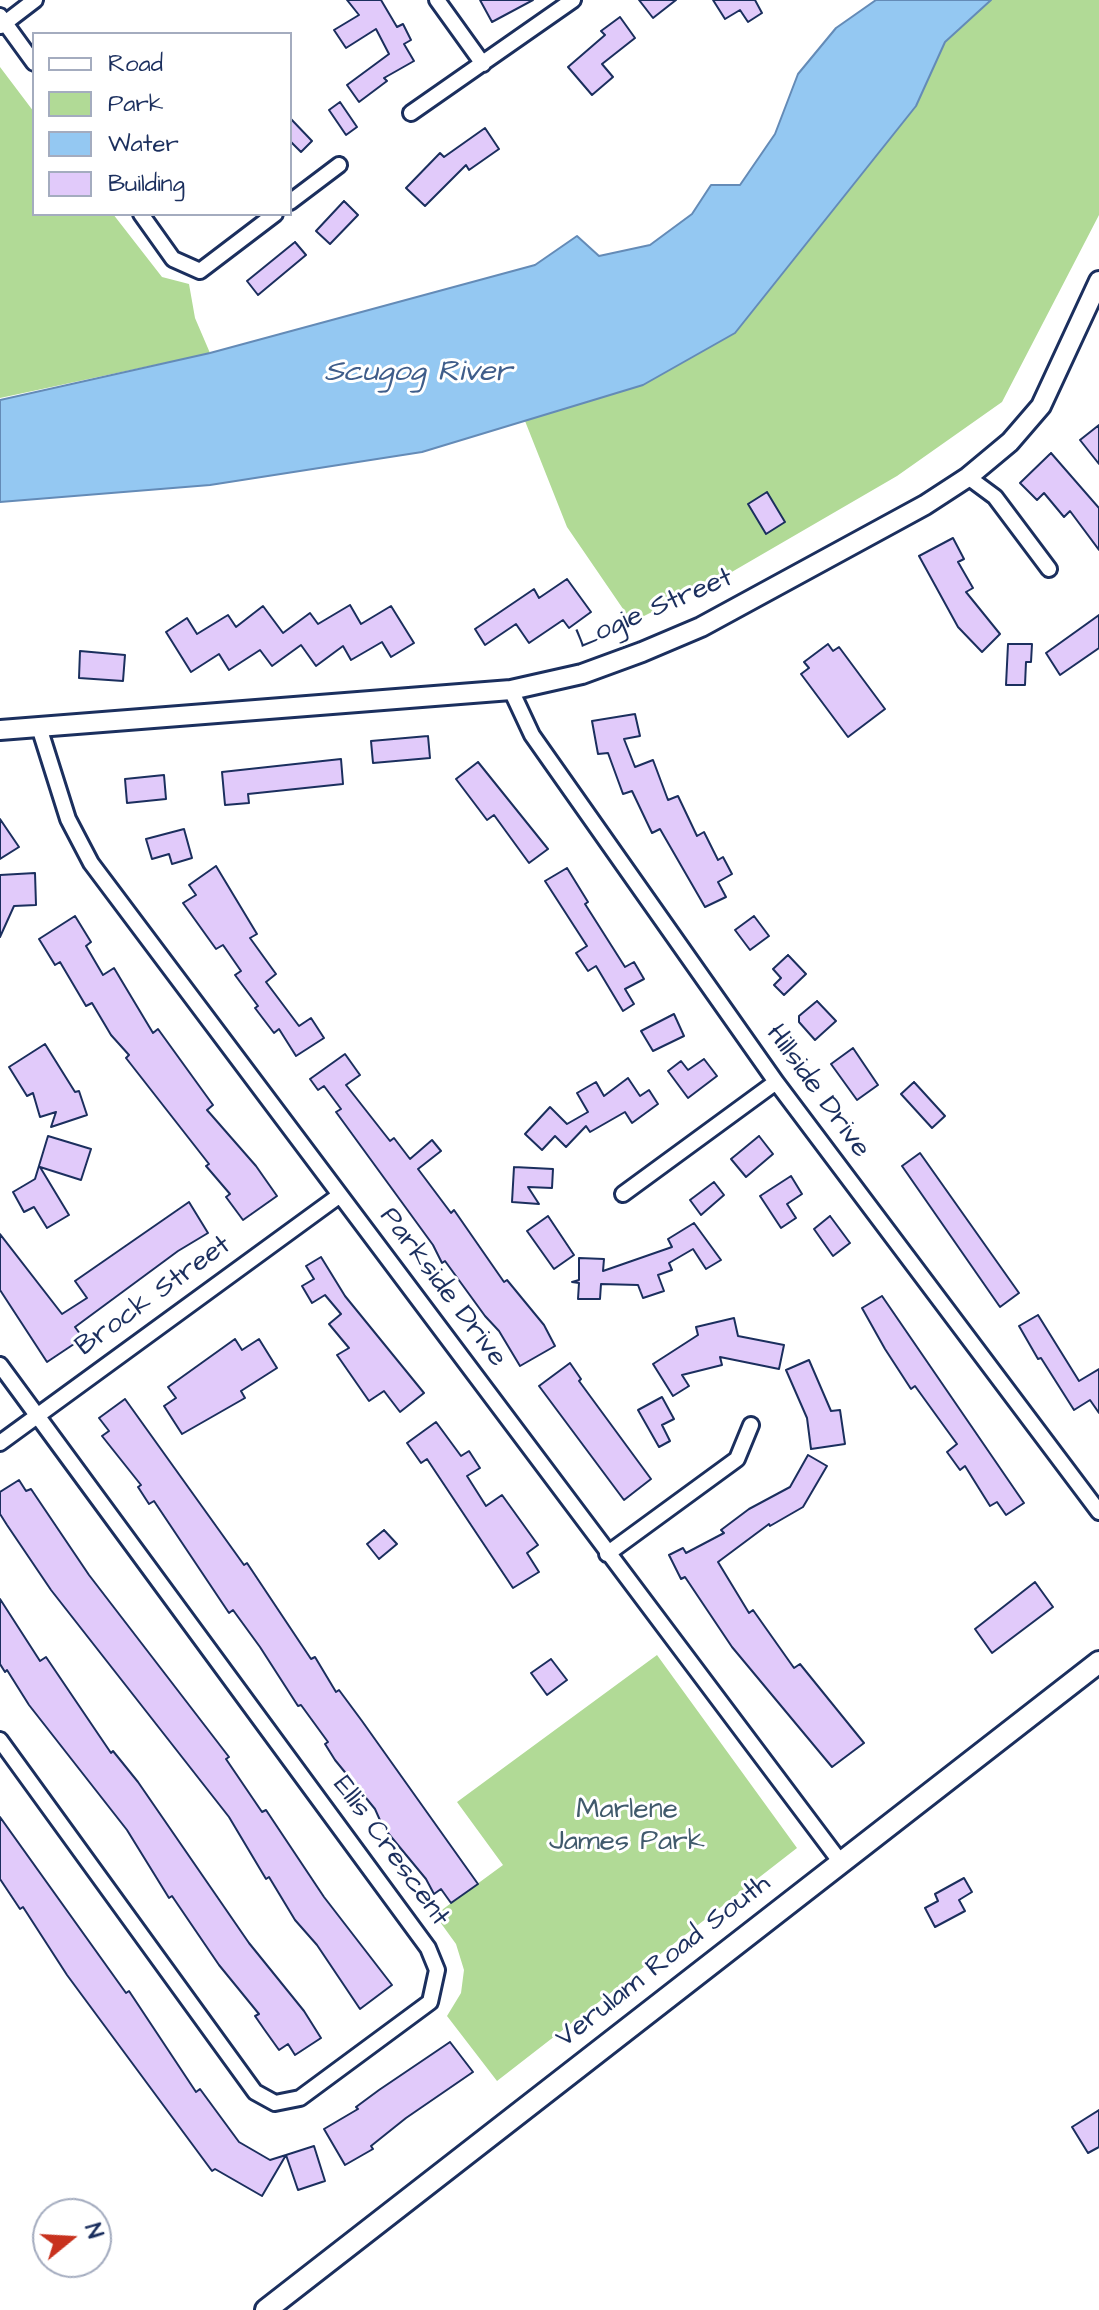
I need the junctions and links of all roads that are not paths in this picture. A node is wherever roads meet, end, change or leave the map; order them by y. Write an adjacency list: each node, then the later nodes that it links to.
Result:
1 (35, 0): 4 (street)
2 (437, 0): 6 (street)
3 (573, 0): 6 (street)
4 (2, 22): 5 (street)
5 (32, 60)
6 (483, 64): 7 (street)
7 (411, 113)
8 (339, 165): 9 (street)
9 (292, 200)
10 (142, 216): 11 (street)
11 (272, 216)
12 (1099, 281): 13 (street, Logie Street)
13 (968, 477): 14 (street); 15 (street, Logie Street)
14 (1049, 569)
15 (511, 690): 16 (street, Logie Street); 18 (street, Hillside Drive)
16 (39, 727): 17 (street, Logie Street); 20 (street, Parkside Drive)
17 (0, 730)
18 (776, 1082): 19 (street); 25 (street, Hillside Drive)
19 (623, 1194)
20 (340, 1195): 22 (street, Brock Street); 26 (street, Parkside Drive)
21 (0, 1365): 22 (street, Ellis Crescent)
22 (37, 1416): 24 (street, Brock Street); 28 (street, Ellis Crescent)
23 (751, 1425): 26 (street)
24 (0, 1443)
25 (1099, 1512)
26 (607, 1554): 29 (street, Parkside Drive)
27 (1099, 1662): 29 (main road, Verulam Road South)
28 (0, 1740)
29 (839, 1860): 30 (main road, Verulam Road South)
30 (266, 2310)

